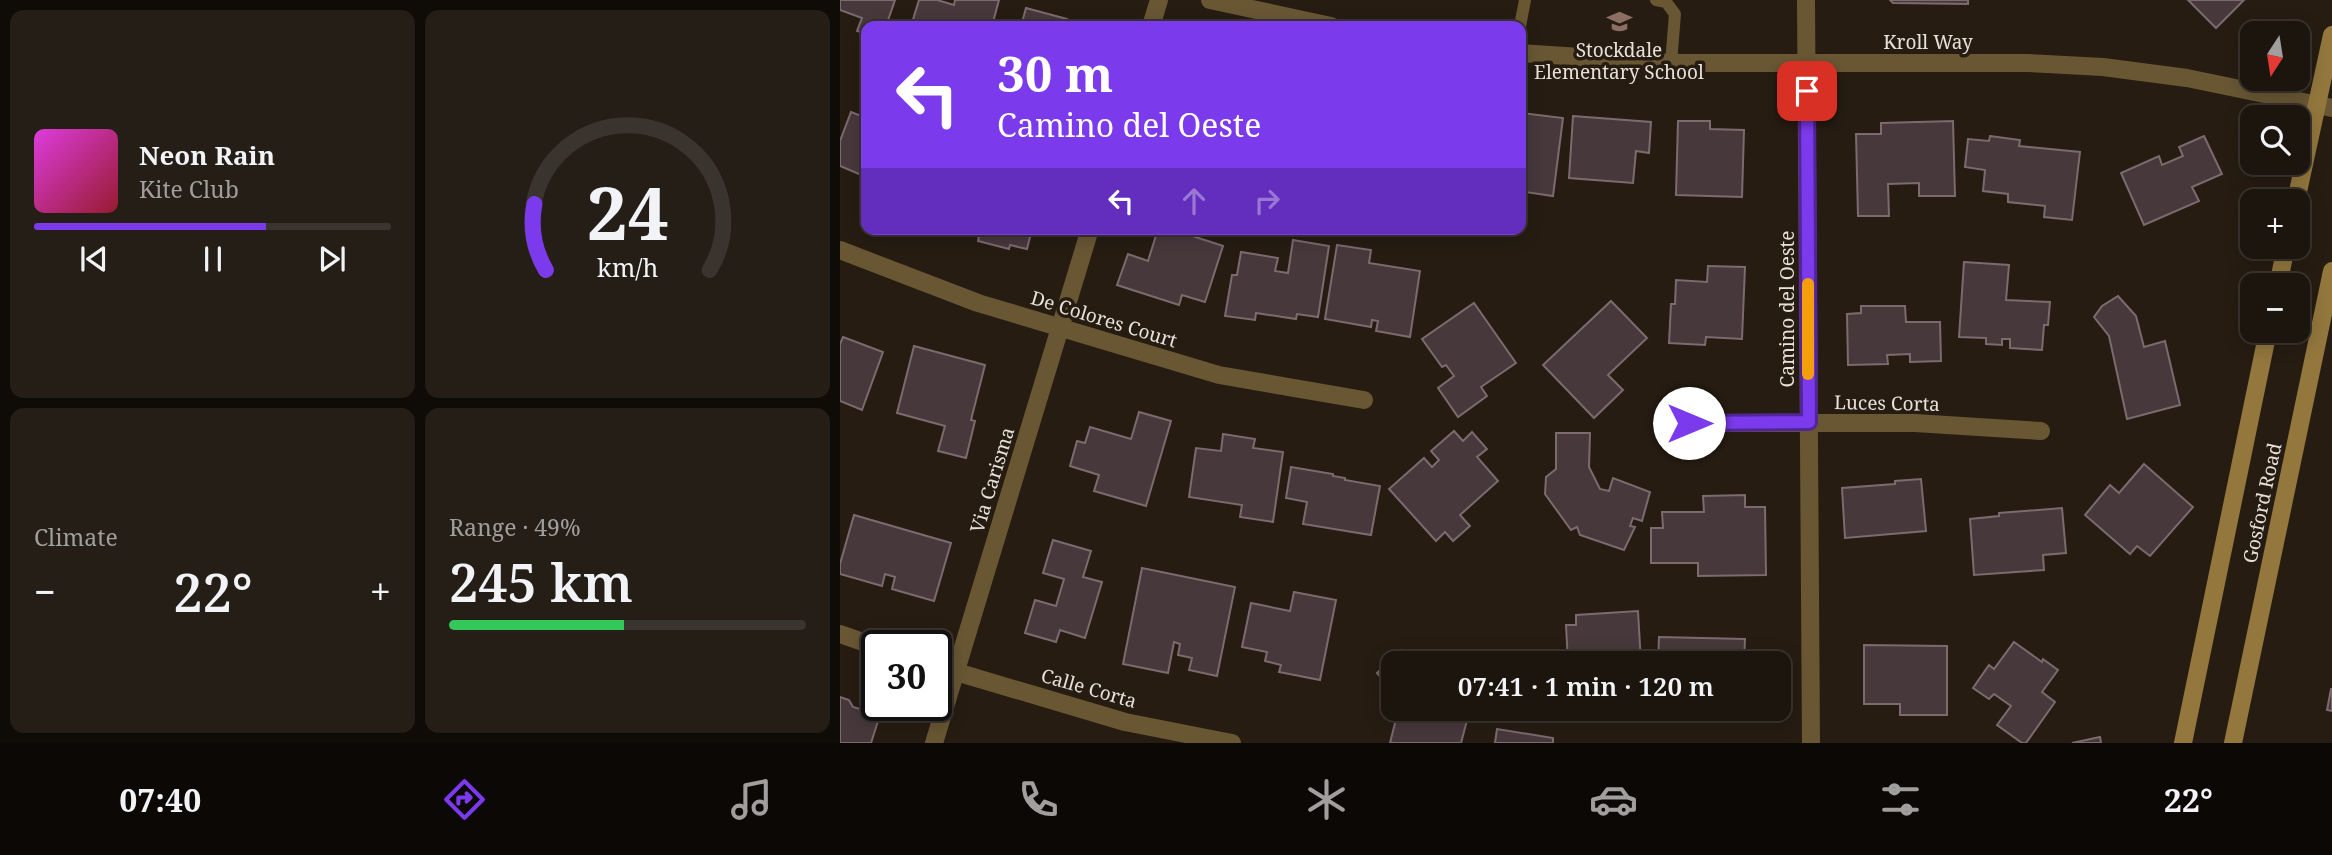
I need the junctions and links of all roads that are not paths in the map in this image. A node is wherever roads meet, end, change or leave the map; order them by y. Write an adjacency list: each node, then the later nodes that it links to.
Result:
1 (1159, 0): 7 (street)
2 (1210, 0): 6 (street)
3 (1525, 0): 9 (lane)
4 (1806, 0): 13 (street, Camino del Oeste)
5 (1661, 1): 12 (lane)
6 (1268, 7): 8 (street)
7 (1153, 21)
8 (1314, 21)
9 (1521, 21)
10 (2332, 35): 14 (main road)
11 (1526, 53): 12 (street, Kroll Way)
12 (1671, 63): 13 (street, Kroll Way)
13 (1806, 64): 14 (street, Kroll Way); 22 (street, Camino del Oeste)
14 (2325, 107): 15 (main road)
15 (2300, 189)
16 (1088, 235): 19 (street, Via Carisma)
17 (840, 250): 19 (street, De Colores Court)
18 (2332, 271): 33 (main road, Gosford Road)
19 (1060, 328): 21 (street, De Colores Court); 28 (street, Via Carisma)
20 (2266, 343): 32 (main road, Gosford Road)
21 (1364, 400)
22 (1809, 422): 23 (street, Luces Corta); 24 (street, Luces Corta); 31 (street, Camino del Oeste)
23 (1689, 423)
24 (2041, 431)
25 (840, 634): 26 (street)
26 (861, 641)
27 (952, 671): 28 (street, Calle Corta)
28 (956, 672): 29 (street, Via Carisma); 30 (street, Calle Corta)
29 (934, 743)
30 (1232, 743)
31 (1811, 743)
32 (2183, 743)
33 (2233, 743)

